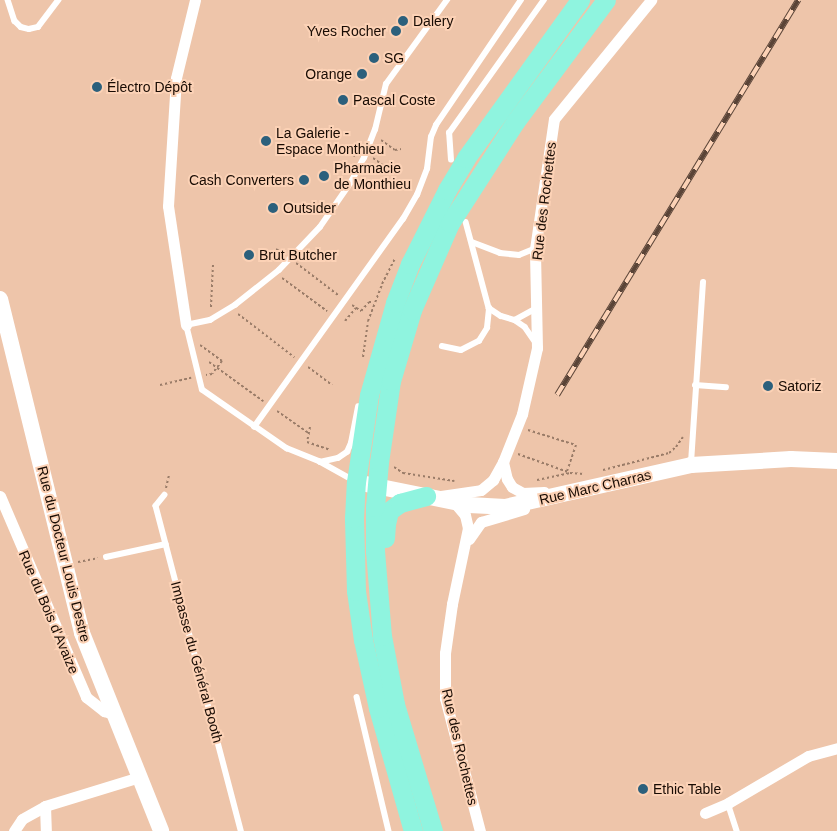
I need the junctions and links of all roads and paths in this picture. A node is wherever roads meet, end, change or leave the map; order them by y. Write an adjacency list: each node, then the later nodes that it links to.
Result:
1 (8, 0): 2 (lane)
2 (58, 0)
3 (195, 0): 32 (street)
4 (447, 0): 10 (lane)
5 (521, 0): 23 (lane)
6 (544, 0): 12 (lane)
7 (580, 0): 37 (main road)
8 (606, 0): 59 (main road)
9 (651, 0): 16 (street, Rue des Rochettes)
10 (373, 136): 11 (path); 32 (lane)
11 (401, 149)
12 (451, 160)
13 (466, 222): 14 (lane)
14 (472, 242): 16 (lane); 27 (lane)
15 (276, 249): 17 (path)
16 (535, 249): 28 (street, Rue des Rochettes)
17 (285, 254)
18 (294, 262): 23 (path)
19 (213, 265): 25 (path)
20 (278, 275): 30 (path)
21 (703, 282): 39 (lane)
22 (0, 299): 69 (street, Rue du Docteur Louis Destre)
23 (345, 300): 26 (path); 30 (lane)
24 (374, 302): 26 (path)
25 (210, 307)
26 (356, 308): 30 (path)
27 (489, 308): 31 (lane); 33 (lane)
28 (537, 308): 31 (lane); 34 (street, Rue des Rochettes)
29 (233, 311): 36 (path)
30 (334, 316): 36 (lane)
31 (515, 320): 34 (lane)
32 (186, 325): 42 (lane)
33 (442, 346)
34 (538, 348): 51 (street, Rue des Rochettes)
35 (209, 362): 41 (path)
36 (301, 362): 38 (path); 41 (lane)
37 (376, 368): 50 (lane); 57 (main road); 59 (main road)
38 (332, 385)
39 (695, 385): 40 (lane); 52 (lane)
40 (726, 387)
41 (269, 405): 42 (lane); 46 (path)
42 (254, 427): 50 (lane)
43 (310, 427): 46 (path)
44 (523, 428): 54 (path)
45 (685, 432): 53 (path)
46 (308, 433): 47 (path)
47 (309, 444)
48 (514, 453): 54 (path)
49 (837, 461): 52 (street, Rue Marc Charras)
50 (320, 462): 57 (lane)
51 (503, 462): 60 (street); 63 (street, Rue des Rochettes)
52 (691, 465): 60 (street, Rue Marc Charras)
53 (597, 471)
54 (569, 472): 55 (path); 58 (path)
55 (588, 473)
56 (169, 475): 61 (path)
57 (356, 482): 59 (street, Rue Marc Charras); 70 (main road); 83 (main road)
58 (530, 482)
59 (376, 487): 63 (street, Rue Marc Charras); 70 (main road)
60 (576, 492): 64 (street, Rue Marc Charras)
61 (165, 495): 66 (lane, Impasse du Général Booth)
62 (0, 496): 72 (street, Rue du Bois d'Avaize)
63 (428, 497): 65 (street, Rue Marc Charras); 70 (main road)
64 (542, 500): 65 (street, Rue Marc Charras); 67 (street, Rue des Rochettes)
65 (454, 502): 67 (street, Rue des Rochettes)
66 (166, 544): 68 (lane); 81 (lane, Impasse du Général Booth)
67 (465, 545): 85 (street, Rue des Rochettes)
68 (106, 557): 69 (path)
69 (66, 565): 72 (street, Rue du Docteur Louis Destre)
70 (382, 636): 84 (main road)
71 (358, 697): 82 (lane)
72 (114, 714): 74 (street, Rue du Docteur Louis Destre)
73 (837, 748): 75 (street)
74 (139, 777): 76 (street); 80 (street, Rue du Docteur Louis Destre)
75 (728, 803): 77 (street); 86 (lane)
76 (46, 806): 78 (street); 79 (street)
77 (705, 814)
78 (14, 831)
79 (46, 831)
80 (161, 831)
81 (241, 831)
82 (389, 831)
83 (413, 831)
84 (433, 831)
85 (480, 831)
86 (737, 831)

